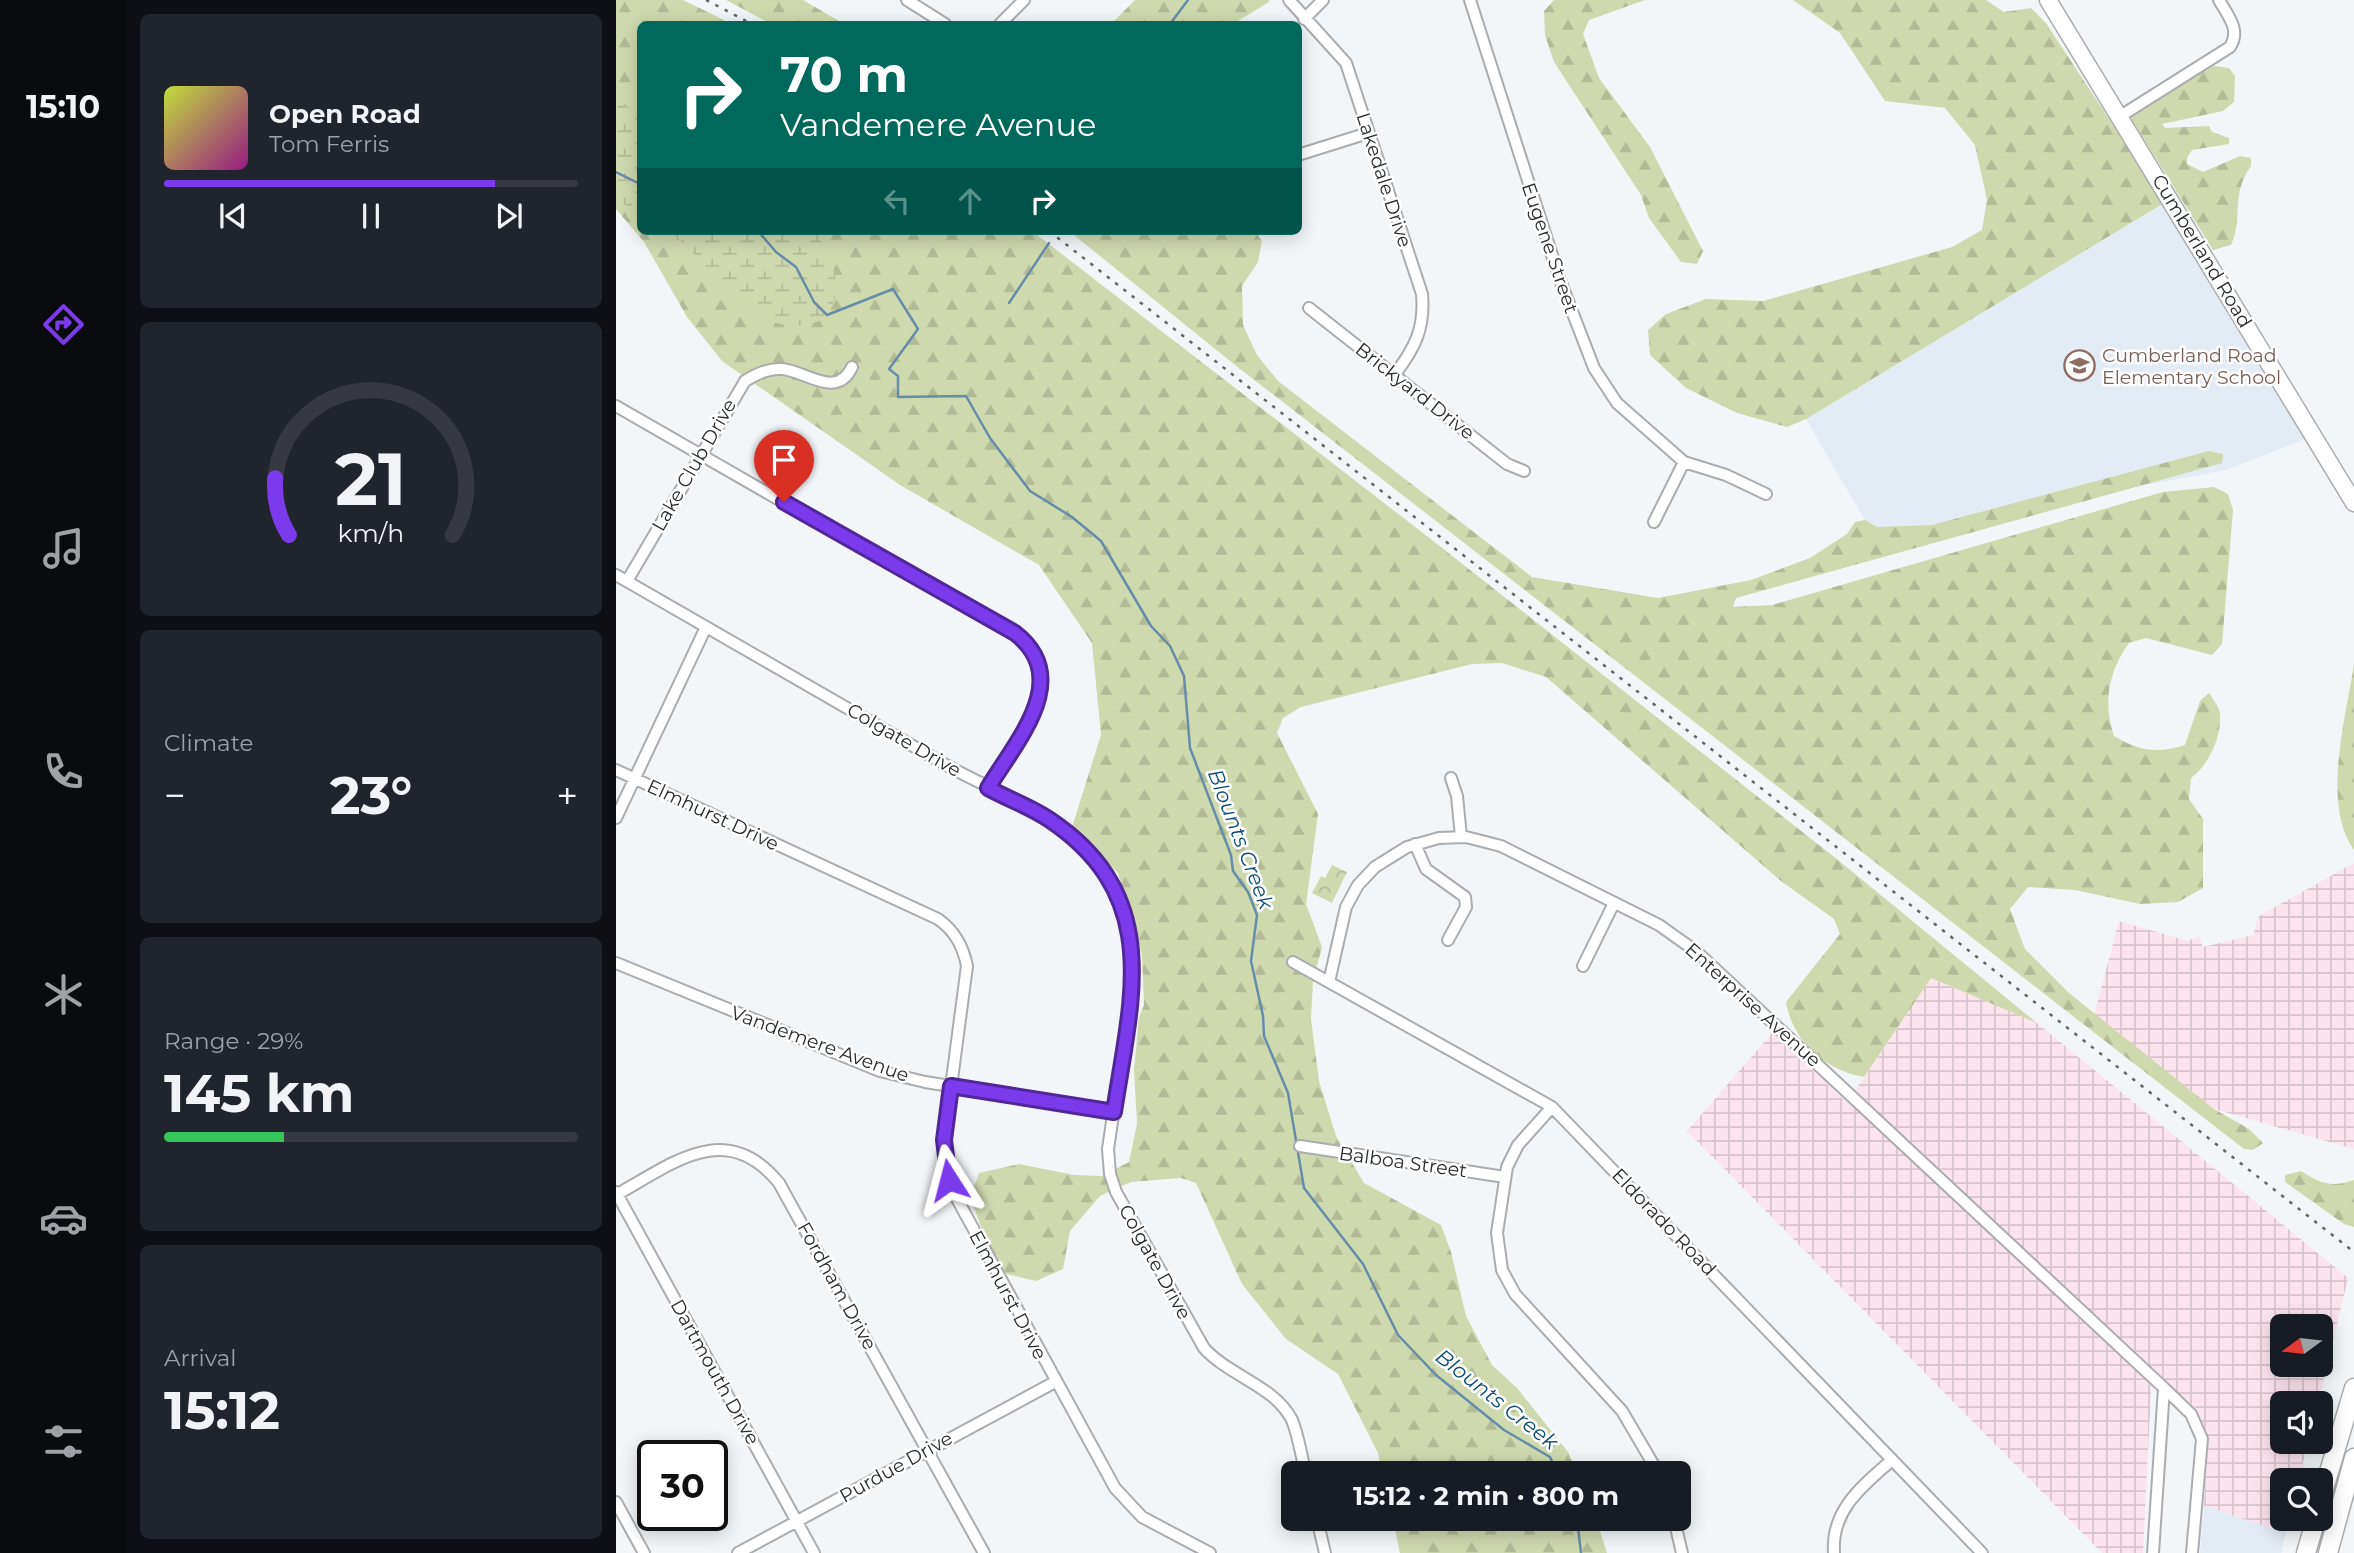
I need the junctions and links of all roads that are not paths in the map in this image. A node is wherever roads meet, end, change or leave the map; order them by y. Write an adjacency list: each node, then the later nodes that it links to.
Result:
1 (907, 0): 9 (street)
2 (1024, 0): 10 (street)
3 (1289, 0): 8 (street, Lakedale Drive)
4 (1323, 0): 8 (street)
5 (1469, 0): 19 (street, Eugene Street)
6 (2048, 0): 11 (main road, Cumberland Road)
7 (2219, 0): 11 (street)
8 (1304, 19): 12 (street, Lakedale Drive)
9 (940, 21)
10 (1003, 21)
11 (2119, 117): 22 (main road, Cumberland Road)
12 (1368, 134): 13 (street); 16 (street, Lakedale Drive)
13 (1302, 154)
14 (1309, 308): 16 (street, Brickyard Drive)
15 (852, 367): 18 (street, Lake Club Drive)
16 (1395, 374): 20 (street, Brickyard Drive)
17 (616, 406): 18 (street)
18 (700, 456): 25 (street, Lake Club Drive); 30 (street)
19 (1684, 462): 21 (street); 23 (street)
20 (1524, 471)
21 (1766, 494)
22 (2354, 503)
23 (1654, 522)
24 (616, 575): 25 (street, Colgate Drive)
25 (627, 582): 26 (street, Colgate Drive)
26 (706, 627): 28 (street); 30 (street, Colgate Drive)
27 (616, 770): 28 (street, Elmhurst Drive)
28 (635, 778): 31 (street); 40 (street, Elmhurst Drive)
29 (1451, 778): 32 (street)
30 (988, 788): 42 (street, Colgate Drive)
31 (616, 818)
32 (1461, 837): 33 (street, Enterprise Avenue); 34 (street, Enterprise Avenue)
33 (1415, 844): 35 (street); 39 (street, Enterprise Avenue)
34 (1614, 903): 38 (street); 47 (street, Enterprise Avenue)
35 (1448, 940)
36 (616, 962): 40 (street, Vandemere Avenue)
37 (1293, 962): 39 (street, Eldorado Road)
38 (1583, 966)
39 (1329, 982): 41 (street, Eldorado Road)
40 (951, 1086): 42 (street, Vandemere Avenue); 46 (street, Elmhurst Drive)
41 (1552, 1107): 44 (street); 51 (street, Eldorado Road)
42 (1114, 1112): 52 (street, Colgate Drive)
43 (1300, 1146): 44 (street, Balboa Street)
44 (1505, 1177): 53 (street)
45 (616, 1194): 49 (street, Fordham Drive); 56 (street, Dartmouth Drive)
46 (1055, 1382): 49 (street, Purdue Drive); 64 (street, Elmhurst Drive)
47 (2164, 1388): 69 (street); 70 (street, Enterprise Avenue)
48 (2354, 1388): 54 (highway)
49 (927, 1450): 56 (street, Purdue Drive); 63 (street, Fordham Drive)
50 (2354, 1458): 72 (highway)
51 (1892, 1460): 67 (street); 68 (street, Eldorado Road)
52 (1303, 1461)
53 (1651, 1461)
54 (2330, 1468)
55 (616, 1502): 60 (street)
56 (797, 1522): 61 (street, Purdue Drive); 62 (street, Dartmouth Drive)
57 (1320, 1531): 65 (street)
58 (1677, 1531): 66 (street)
59 (2312, 1531): 71 (highway)
60 (644, 1553)
61 (738, 1553)
62 (814, 1553)
63 (984, 1553)
64 (1210, 1553)
65 (1325, 1553)
66 (1682, 1553)
67 (1834, 1553)
68 (1982, 1553)
69 (2153, 1553)
70 (2192, 1553)
71 (2306, 1553)
72 (2328, 1553)

